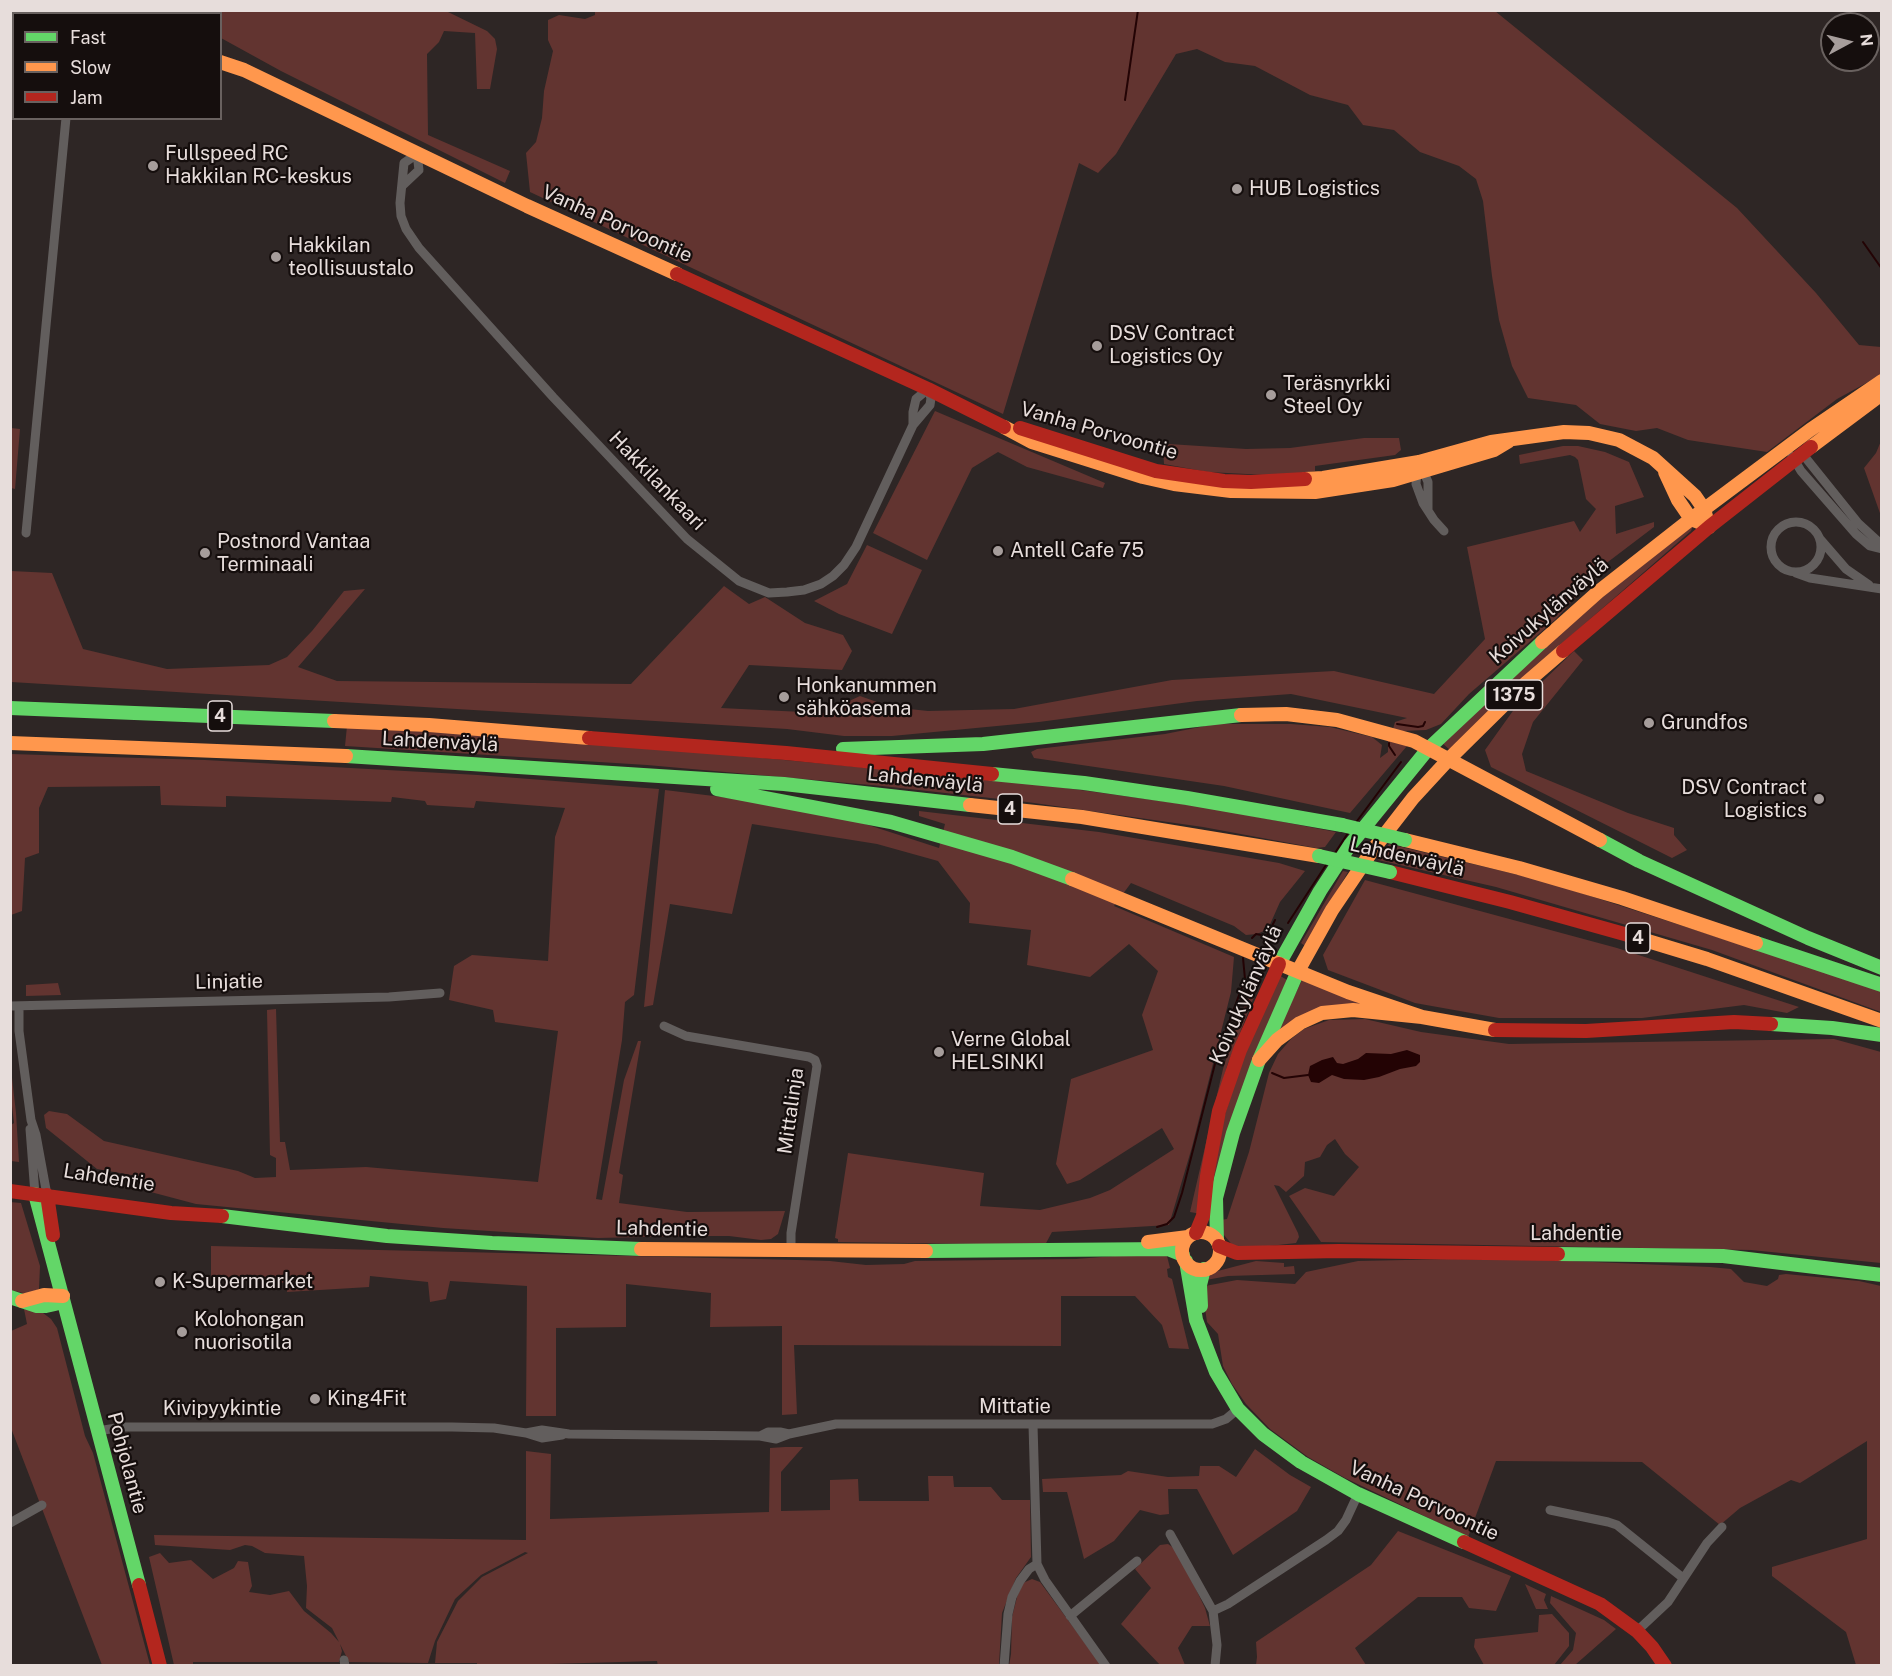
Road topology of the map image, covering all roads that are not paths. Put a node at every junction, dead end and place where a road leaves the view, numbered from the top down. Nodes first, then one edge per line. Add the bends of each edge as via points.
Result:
1 (222, 63) edge
2 (66, 120) edge
3 (417, 154) junction
4 (402, 186) junction
5 (1881, 381) edge
6 (928, 389) junction
7 (1881, 394) edge
8 (913, 425) junction
9 (1788, 446) junction
10 (1799, 457) junction
11 (1662, 468) junction
12 (1420, 469) junction
13 (1704, 509) junction
14 (1691, 519) junction
15 (1709, 527) junction
16 (1444, 531) dead end
17 (26, 533) dead end
18 (1820, 539) junction
19 (1881, 547) edge
20 (1793, 572) junction
21 (1871, 586) junction
22 (1881, 589) edge
23 (10, 708) edge
24 (10, 743) edge
25 (1428, 749) junction
26 (786, 753) junction
27 (1448, 760) junction
28 (633, 774) junction
29 (1279, 964) junction
30 (1881, 968) edge
31 (1298, 971) junction
32 (1881, 985) edge
33 (440, 993) dead end
34 (15, 1006) edge
35 (1422, 1017) junction
36 (1881, 1021) edge
37 (664, 1026) dead end
38 (1881, 1035) edge
39 (1259, 1060) junction
40 (10, 1183) edge
41 (10, 1191) edge
42 (41, 1191) junction
43 (1192, 1235) junction
44 (1218, 1244) junction
45 (1123, 1248) junction
46 (791, 1251) junction
47 (1270, 1253) junction
48 (1184, 1258) junction
49 (1209, 1267) junction
50 (1881, 1275) edge
51 (63, 1296) junction
52 (16, 1299) edge
53 (1202, 1335) junction
54 (1238, 1409) junction
55 (1033, 1425) junction
56 (98, 1431) junction
57 (542, 1434) joint
58 (1358, 1494) junction
59 (42, 1505) dead end
60 (1550, 1510) dead end
61 (10, 1523) edge
62 (1722, 1527) dead end
63 (1170, 1534) dead end
64 (1137, 1561) dead end
65 (1037, 1564) junction
66 (1683, 1578) junction
67 (1213, 1611) junction
68 (1070, 1616) junction
69 (1637, 1631) junction
70 (160, 1665) edge
71 (1004, 1665) edge
72 (1106, 1665) edge
73 (1215, 1665) edge
74 (1665, 1665) edge

1 - 3 main road, Vanha Porvoontie
2 - 17 street
3 - 4 street, Hakkilankaari via 404,164
3 - 4 street via 419,170
3 - 6 main road, Vanha Porvoontie
4 - 8 street, Hakkilankaari via 401,216 418,248 687,539 739,581 769,593 804,590 833,576 856,547
5 - 9 main road, Koivukylänväylä / 1375
6 - 8 street, Hakkilankaari via 916,399
6 - 8 street, Hakkilankaari via 930,405
6 - 12 main road, Vanha Porvoontie via 997,423 1156,471 1251,482
7 - 10 main road, Koivukylänväylä / 1375
9 - 10 street
9 - 13 main road, Koivukylänväylä / 1375
10 - 15 main road, Koivukylänväylä / 1375
10 - 19 street via 1856,534 1870,546
11 - 12 main road, Vanha Porvoontie via 1619,440 1564,432 1491,442
11 - 13 main road, Vanha Porvoontie via 1695,496
11 - 14 main road, Vanha Porvoontie
12 - 16 street via 1416,484 1420,496
13 - 14 main road, Koivukylänväylä / 1375
13 - 15 main road, Vanha Porvoontie
14 - 15 main road
14 - 25 main road, Koivukylänväylä / 1375 via 1556,628
15 - 27 main road, Koivukylänväylä / 1375 via 1527,682
18 - 20 street via 1816,562
18 - 20 street via 1811,526 1797,521 1777,530 1771,552 1779,566
18 - 21 street via 1846,569
20 - 21 street
21 - 22 street
23 - 26 main road, Lahdenväylä / 4 via 429,725
24 - 28 main road, Lahdenväylä / 4 via 385,758
25 - 26 main road via 1414,741 1357,725 1275,714 1229,715 983,744
25 - 27 main road
25 - 29 main road, Koivukylänväylä / 1375 via 1350,845
26 - 32 main road, Lahdenväylä / 4, bridge via 1084,783 1342,825 1519,868 1622,898
27 - 30 main road via 1639,861
27 - 31 main road, Koivukylänväylä / 1375 via 1372,851 1332,910
28 - 29 main road via 891,822 1001,854 1088,885
28 - 36 main road, Lahdenväylä / 4, bridge via 784,784 1082,817 1318,856 1615,931
29 - 31 main road
29 - 43 main road, Koivukylänväylä / 1375 via 1240,1050 1220,1111 1203,1216
31 - 35 main road
31 - 39 main road, Koivukylänväylä / 1375
33 - 34 street, Linjatie
34 - 42 street via 30,1135
35 - 38 main road via 1497,1030 1586,1031 1734,1022
35 - 39 main road via 1353,1010 1322,1013 1284,1033
37 - 46 street, Mittalinja via 686,1036 815,1060
39 - 44 main road, Koivukylänväylä / 1375 via 1233,1133 1216,1198
40 - 42 main road, Lahdentie
41 - 42 main road, Lahdentie
42 - 46 main road, Lahdentie via 171,1213 387,1236 599,1248
42 - 51 main road, Pohjolantie
43 - 44 main road via 1206,1233
43 - 45 main road, Lahdentie
43 - 48 main road via 1184,1242
44 - 47 main road, Lahdentie via 1238,1253
44 - 49 main road via 1220,1253
45 - 46 main road, Lahdentie
45 - 48 main road, Lahdentie via 1168,1249
47 - 49 main road, Lahdentie
47 - 50 main road, Lahdentie via 1723,1256
48 - 49 main road via 1192,1267
48 - 53 main road, Vanha Porvoontie
49 - 53 main road, Vanha Porvoontie via 1199,1288
51 - 52 main road
51 - 56 main road, Pohjolantie
53 - 54 main road, Vanha Porvoontie via 1216,1371
54 - 55 street, Mittatie via 1212,1424
54 - 58 main road, Vanha Porvoontie via 1263,1434 1301,1462
55 - 57 street, Mittatie via 836,1424 776,1439
55 - 65 street
56 - 57 street, Kivipyykintie via 122,1427 452,1427
56 - 70 main road, Pohjolantie
58 - 67 street via 1338,1531
58 - 69 main road, Vanha Porvoontie via 1600,1604
59 - 61 street
60 - 66 street via 1617,1525
62 - 66 street
63 - 67 street
64 - 68 street
65 - 68 street
65 - 71 street via 1029,1569 1012,1597
66 - 69 street via 1668,1602
67 - 73 street
68 - 72 street
69 - 74 main road, Vanha Porvoontie

